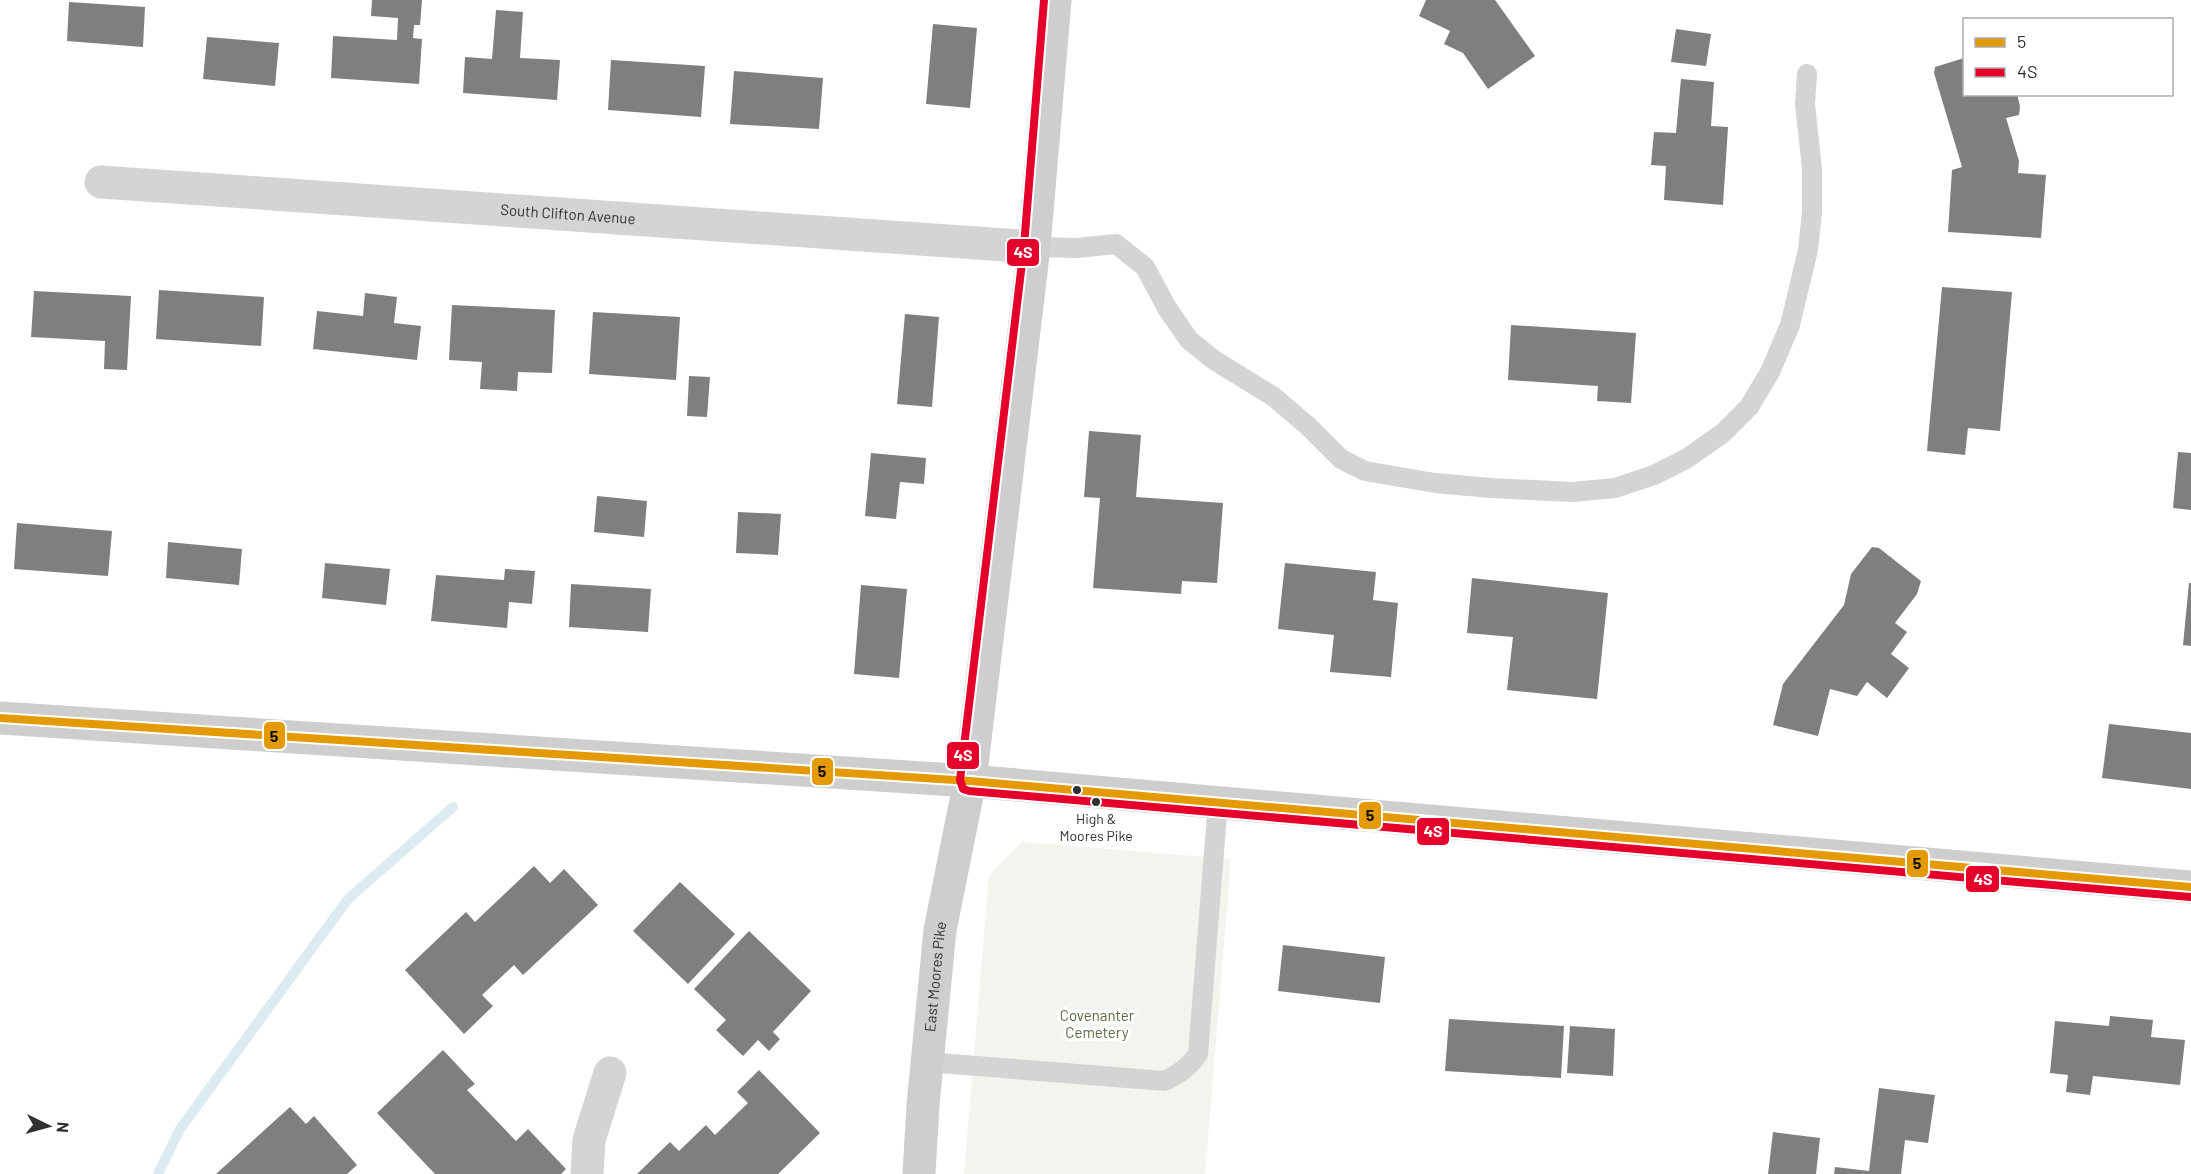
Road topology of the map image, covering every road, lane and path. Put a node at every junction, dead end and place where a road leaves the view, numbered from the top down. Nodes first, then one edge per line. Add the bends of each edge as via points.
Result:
1 (1055, 0) edge
2 (1808, 74) dead end
3 (101, 182) dead end
4 (1034, 247) junction
5 (0, 717) edge
6 (970, 781) junction
7 (1218, 802) junction
8 (2191, 887) edge
9 (927, 1062) junction
10 (610, 1073) dead end
11 (587, 1174) edge
12 (919, 1174) edge

1 - 4 street, East Moores Pike
2 - 4 lane via 1805,104 1812,212 1808,250 1790,326 1770,372 1749,407 1723,433 1686,459 1615,488 1572,492 1491,488 1365,471 1341,459 1274,397 1214,360 1189,339 1145,267 1116,244
3 - 4 street, South Clifton Avenue
4 - 6 street, East Moores Pike
5 - 6 street
6 - 7 street
6 - 9 street, East Moores Pike via 940,930
7 - 8 street
7 - 9 lane via 1198,1054 1178,1075 1164,1081
9 - 12 street, East Moores Pike
10 - 11 street via 589,1140

